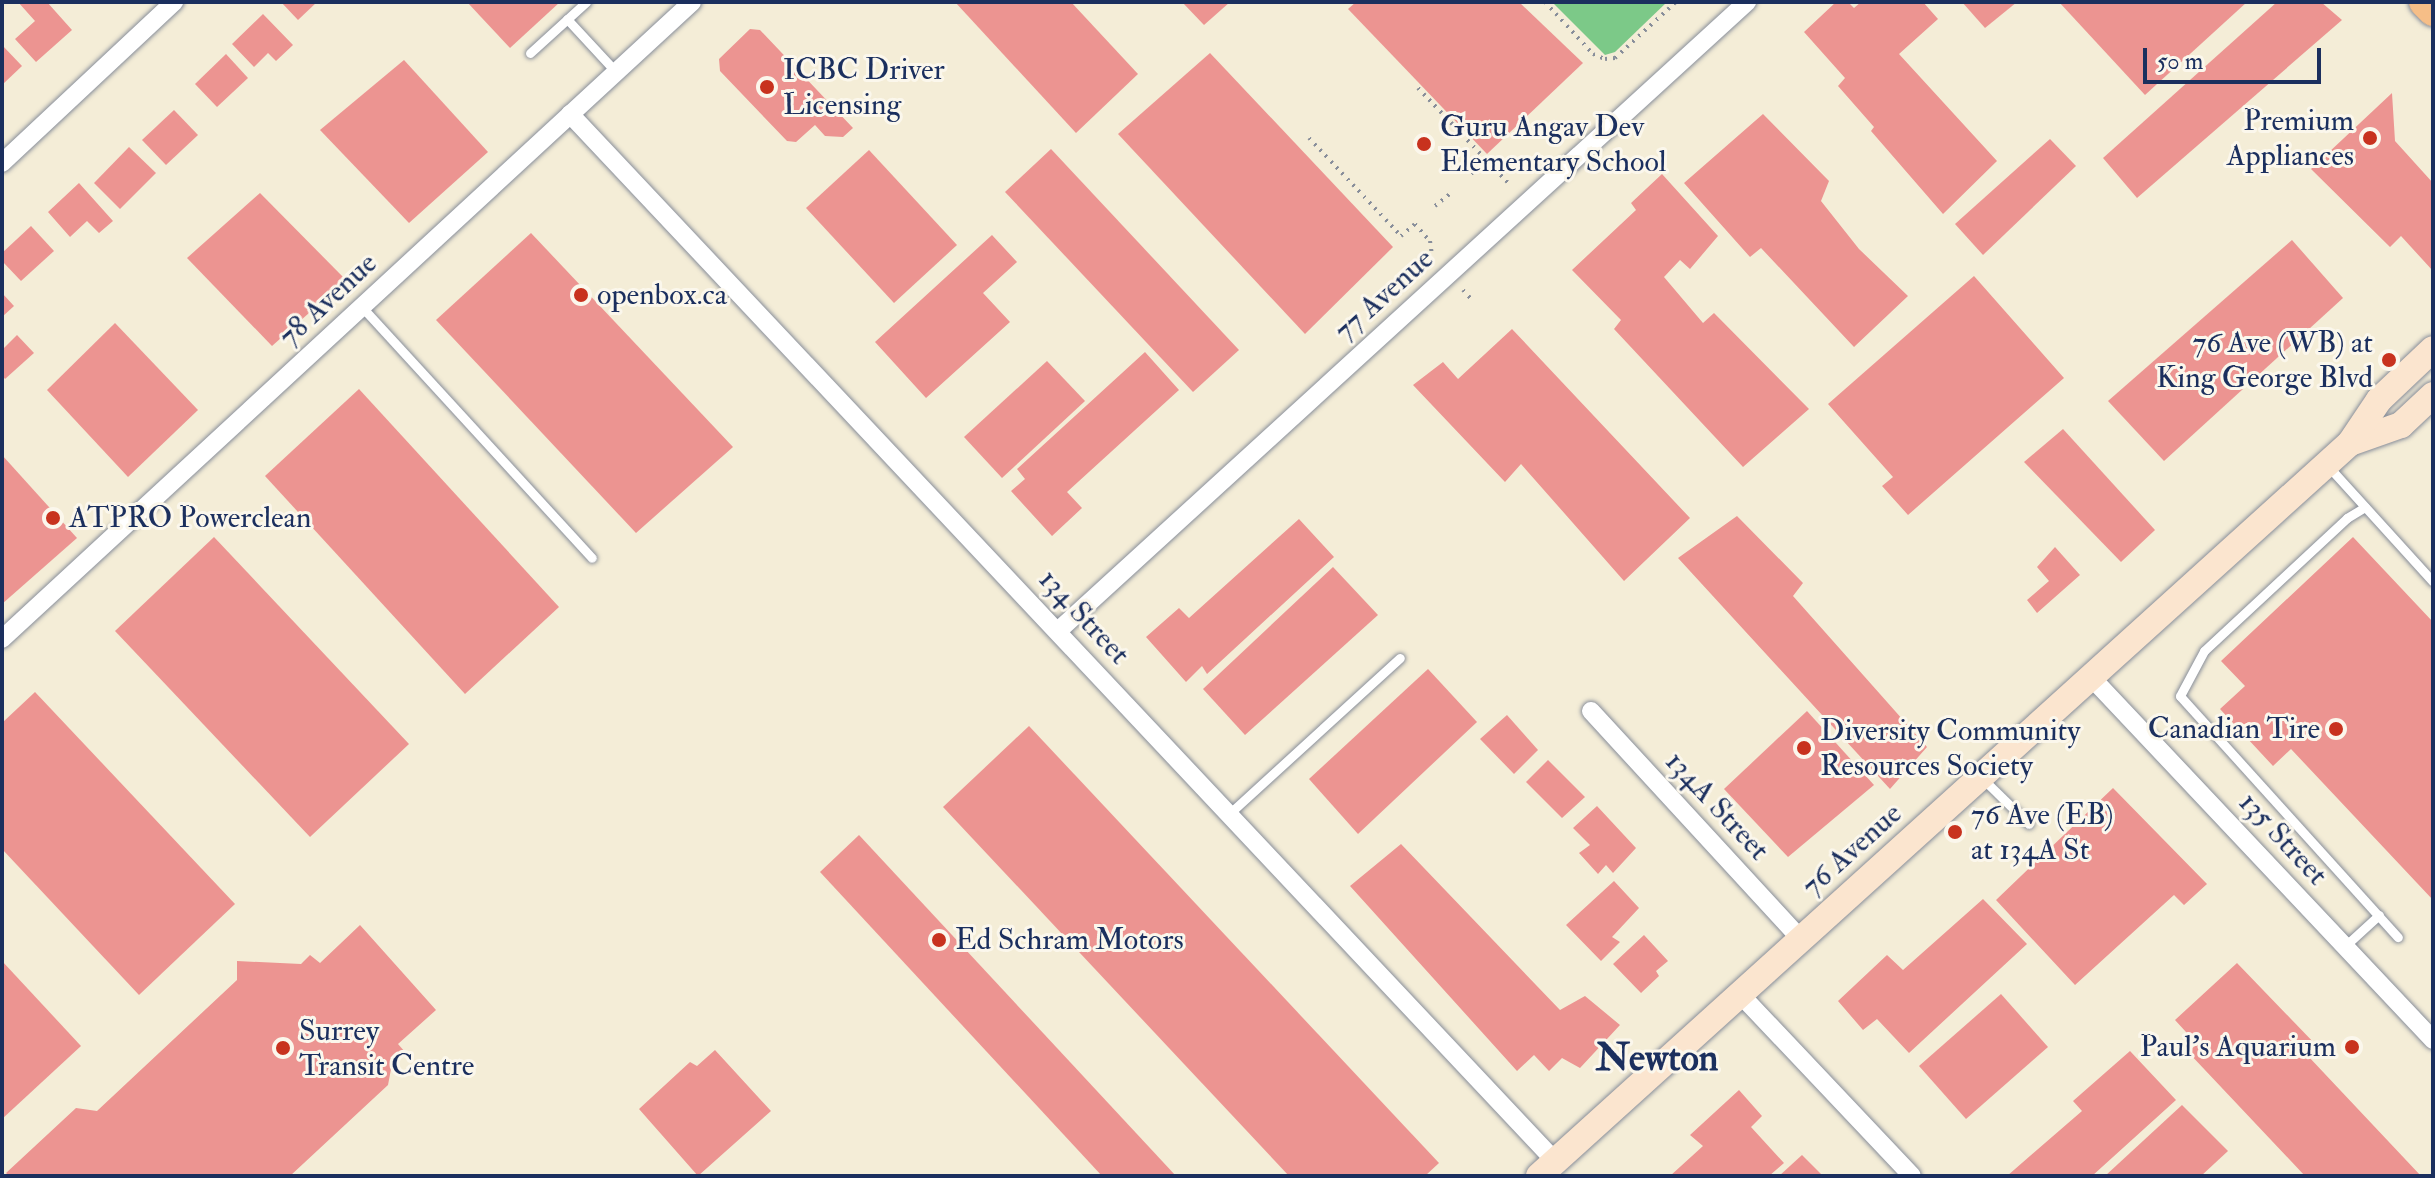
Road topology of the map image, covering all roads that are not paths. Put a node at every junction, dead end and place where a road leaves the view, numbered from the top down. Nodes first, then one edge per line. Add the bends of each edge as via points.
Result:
1 (174, 2) edge
2 (586, 2) edge
3 (692, 2) edge
4 (1747, 2) edge
5 (2424, 2) edge
6 (2433, 11) edge
7 (567, 19) junction
8 (530, 53) dead end
9 (616, 72) junction
10 (570, 114) junction
11 (2, 163) edge
12 (362, 307) junction
13 (2433, 349) edge
14 (2433, 395) edge
15 (2350, 443) junction
16 (2327, 464) junction
17 (2365, 507) junction
18 (592, 558) dead end
19 (2433, 582) edge
20 (1059, 630) junction
21 (2, 639) edge
22 (1400, 658) dead end
23 (2091, 677) junction
24 (1591, 711) dead end
25 (1981, 777) junction
26 (1230, 813) junction
27 (2029, 824) dead end
28 (2379, 915) junction
29 (2398, 937) dead end
30 (1801, 939) junction
31 (2345, 946) junction
32 (1740, 994) junction
33 (2433, 1040) edge
34 (1547, 1169) edge
35 (1912, 1176) edge

1 - 11 street
2 - 7 lane
3 - 9 street, 78 Avenue
4 - 20 street, 77 Avenue
5 - 6 main road
7 - 8 lane
7 - 9 lane
9 - 10 street, 78 Avenue
10 - 12 street, 78 Avenue
10 - 20 street, 134 Street
12 - 18 lane
12 - 21 street, 78 Avenue
13 - 15 main road, 76 Avenue via 2379,400
14 - 15 main road, 76 Avenue via 2401,425
15 - 16 main road, 76 Avenue
16 - 17 lane
16 - 23 main road, 76 Avenue
17 - 19 lane
17 - 28 lane via 2204,651 2180,696
20 - 26 street, 134 Street
22 - 26 lane
23 - 25 main road, 76 Avenue
23 - 31 street, 135 Street
24 - 30 street, 134A Street
25 - 27 lane
25 - 30 main road, 76 Avenue
26 - 34 street, 134 Street
28 - 29 lane
28 - 31 lane
30 - 32 main road, 76 Avenue
31 - 33 street, 135 Street
32 - 34 main road, 76 Avenue
32 - 35 street

